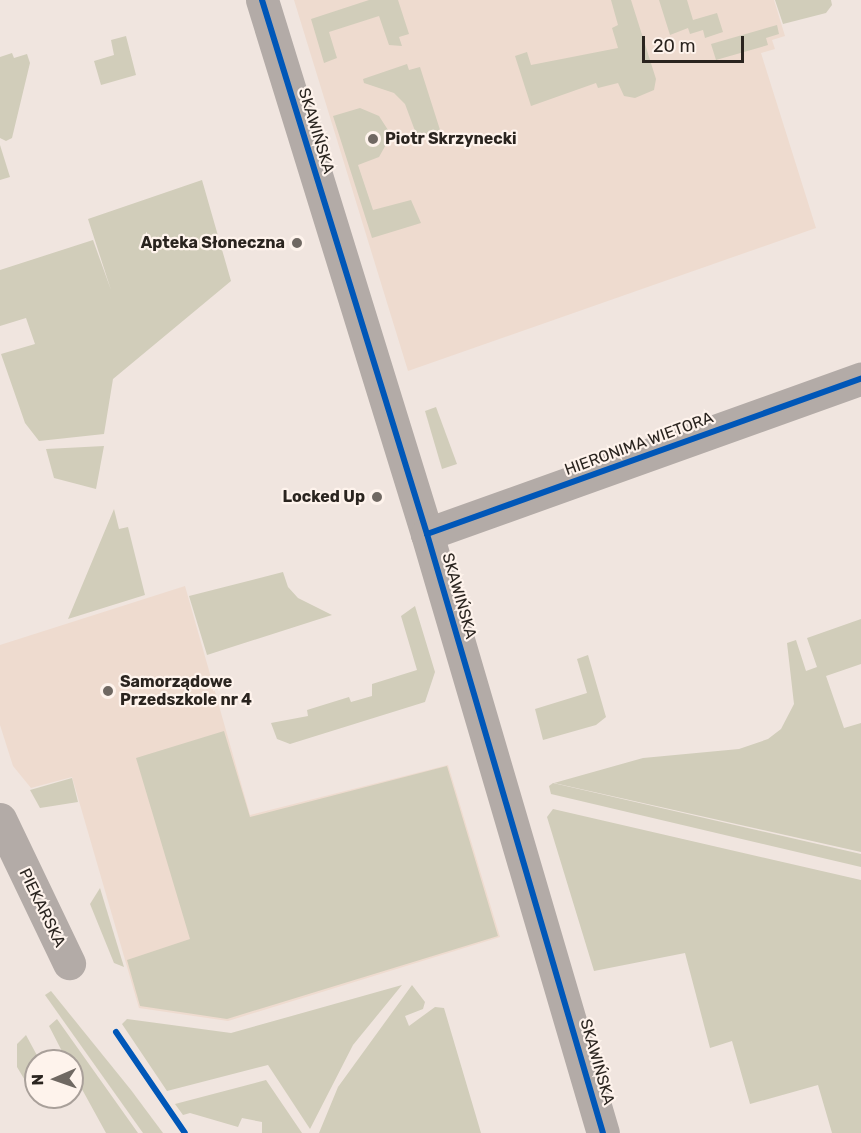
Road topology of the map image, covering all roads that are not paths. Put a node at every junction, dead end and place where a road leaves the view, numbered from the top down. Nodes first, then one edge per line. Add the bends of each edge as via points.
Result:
1 (262, 0) edge
2 (861, 379) edge
3 (427, 534) junction
4 (0, 819) edge
5 (69, 963) dead end
6 (603, 1133) edge

1 - 3 street, SKAWIŃSKA
2 - 3 street, HIERONIMA WIETORA
3 - 6 street, SKAWIŃSKA
4 - 5 street, PIEKARSKA

